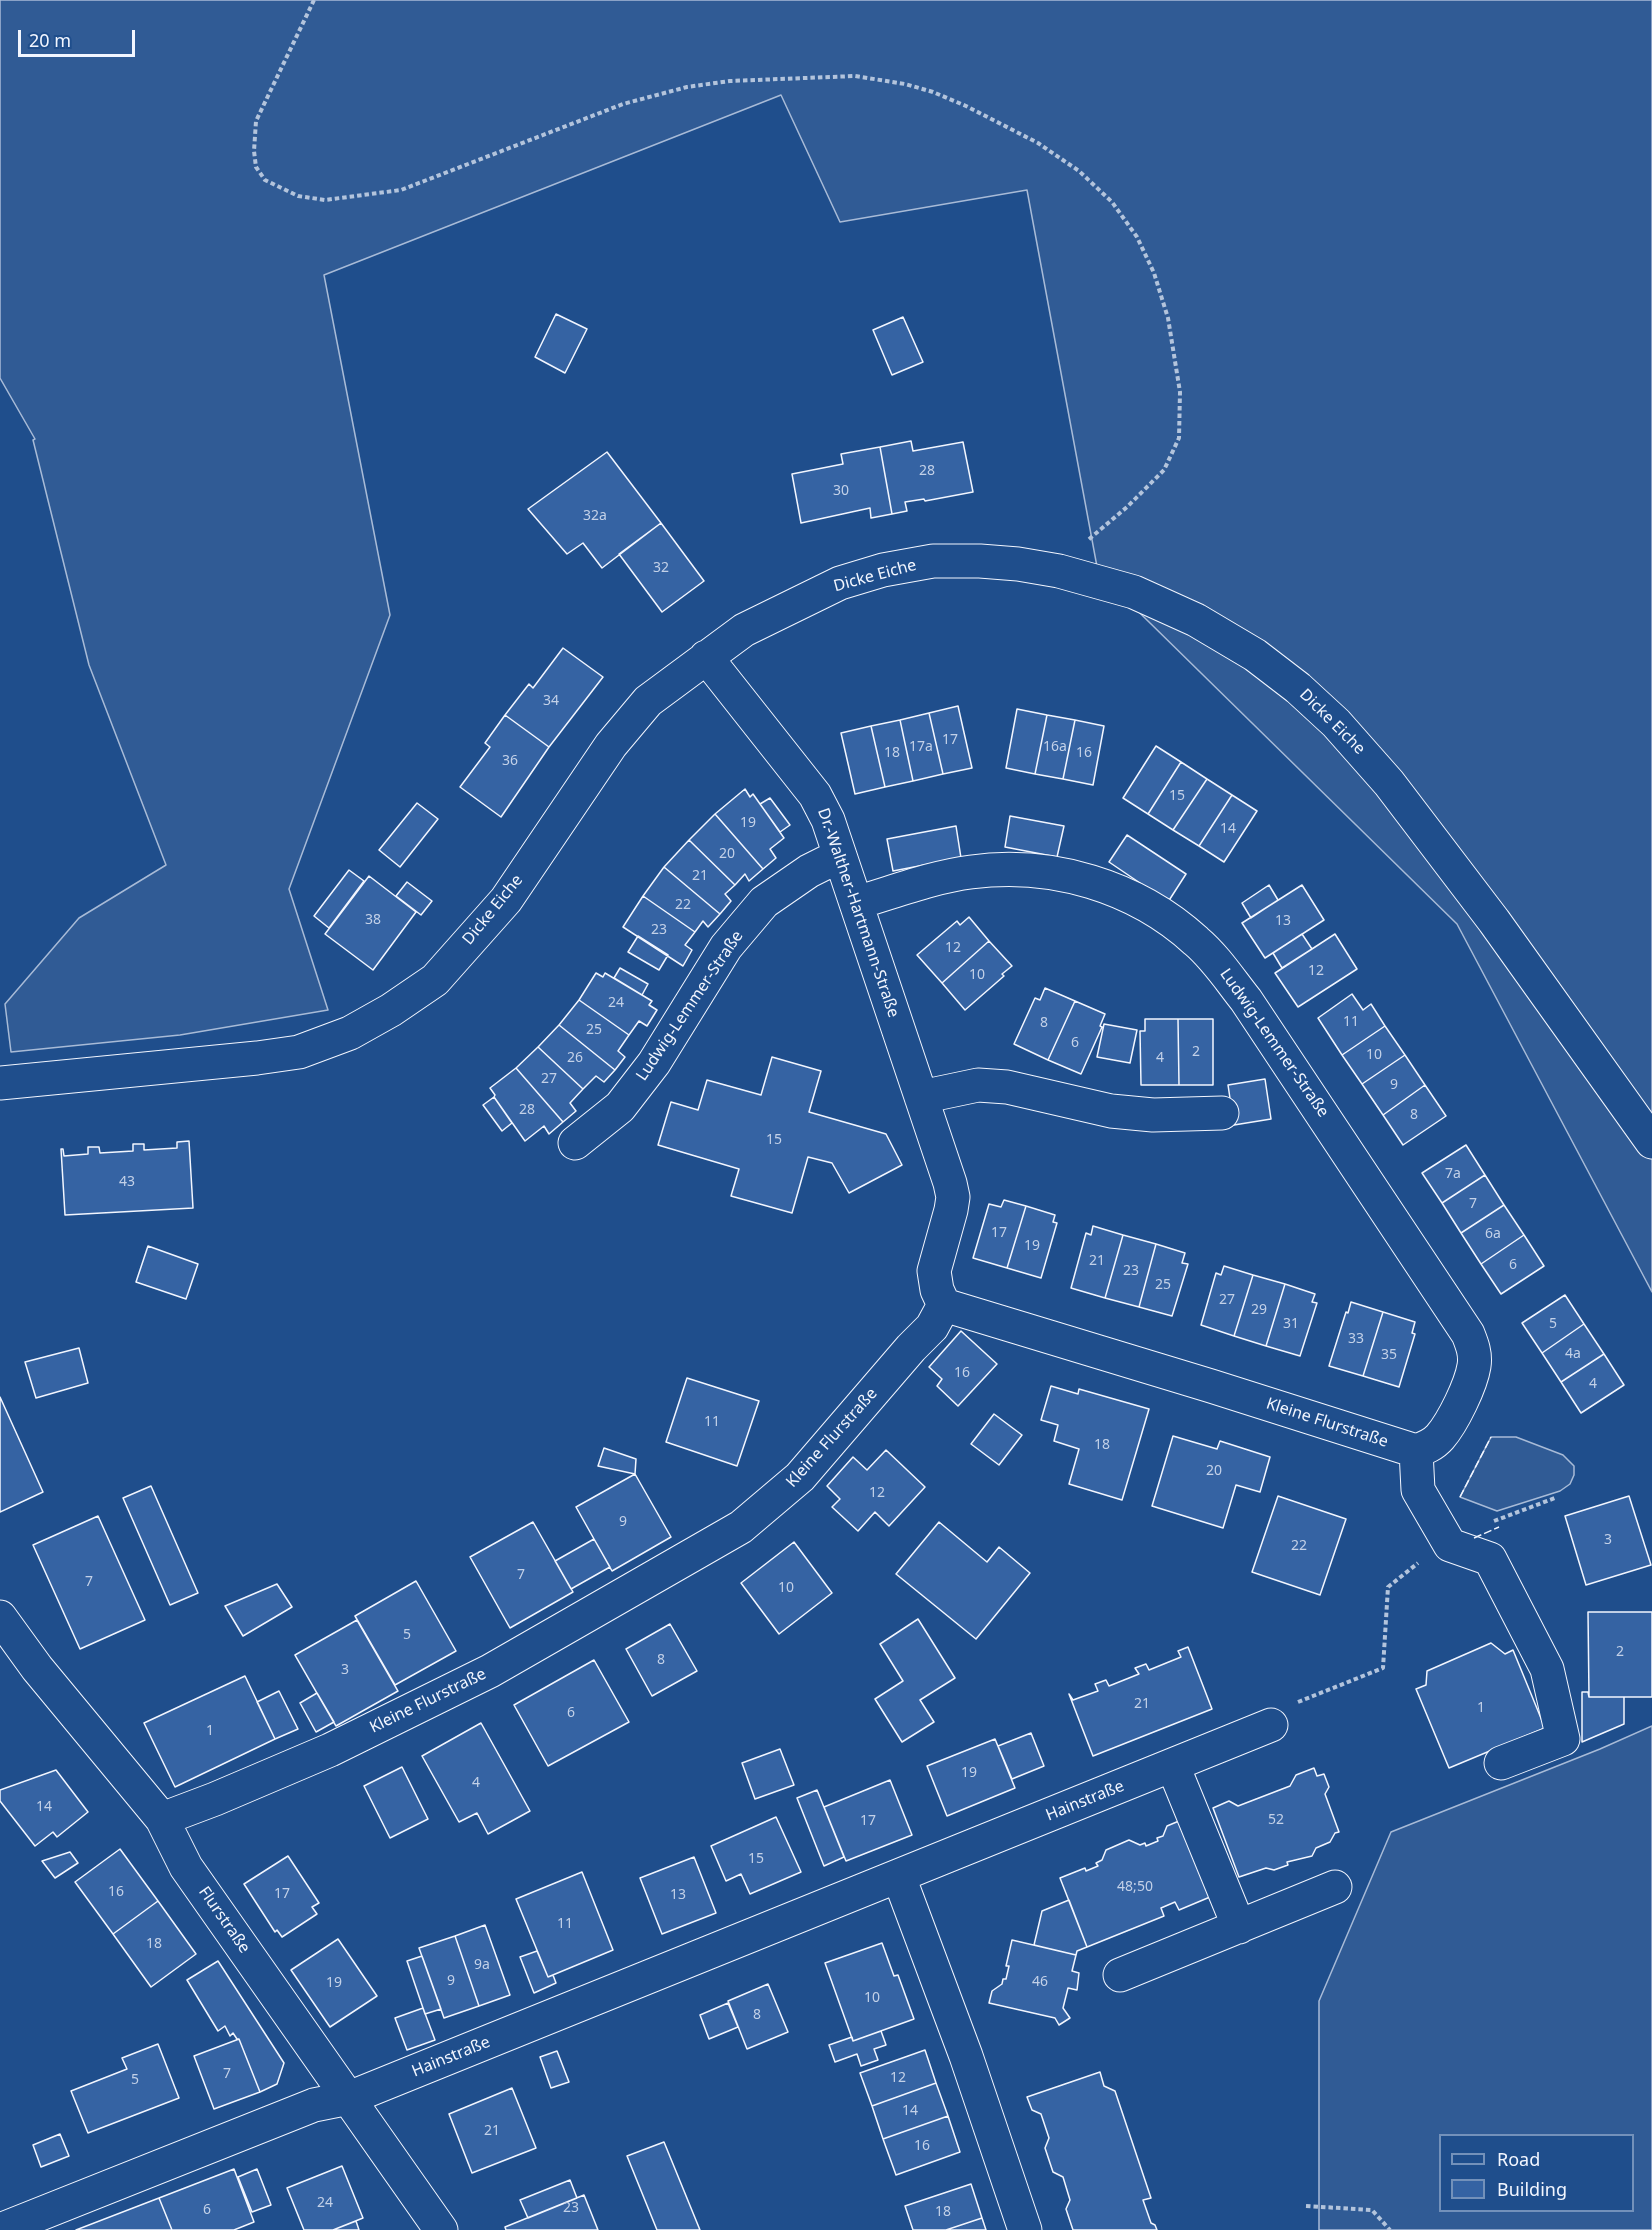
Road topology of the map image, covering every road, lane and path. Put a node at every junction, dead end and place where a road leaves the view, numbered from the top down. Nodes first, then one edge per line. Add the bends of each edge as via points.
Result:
1 (306, 0) edge
2 (314, 0) edge
3 (309, 7) junction
4 (1059, 571) junction
5 (706, 657) junction
6 (839, 856) junction
7 (856, 903) junction
8 (0, 1083) edge
9 (921, 1097) junction
10 (1222, 1113) dead end
11 (1652, 1142) edge
12 (575, 1143) dead end
13 (944, 1305) junction
14 (1416, 1451) junction
15 (1424, 1559) dead end
16 (0, 1617) edge
17 (1280, 1715) joint
18 (1501, 1763) dead end
19 (1173, 1766) junction
20 (162, 1818) junction
21 (899, 1877) junction
22 (1335, 1887) dead end
23 (1239, 1927) junction
24 (1120, 1975) dead end
25 (349, 2098) junction
26 (1306, 2206) dead end
27 (0, 2230) edge
28 (441, 2230) edge
29 (1025, 2230) edge
30 (1390, 2230) edge

1 - 3 path
2 - 3 path
3 - 4 path via 256,121 254,151 256,167 266,180 298,196 325,200 401,190 623,104 687,87 730,81 855,76 905,84 966,106 1038,143 1078,171 1112,202 1137,237 1154,273 1168,318 1180,392 1179,438 1164,470
4 - 5 street, Dicke Eiche via 980,561 933,561 883,570 819,593 744,630
4 - 11 street, Dicke Eiche via 1134,592 1196,620 1256,655 1336,723 1389,783 1494,921
5 - 6 street, Dr.-Walther-Hartmann-Straße via 815,795
5 - 8 street, Dicke Eiche via 648,701 611,745 506,900 435,980 391,1010 350,1033 299,1052
6 - 7 street, Dr.-Walther-Hartmann-Straße
6 - 12 street, Ludwig-Lemmer-Straße via 764,902 726,947 654,1063 620,1107
7 - 9 street, Dr.-Walther-Hartmann-Straße
7 - 14 street, Ludwig-Lemmer-Straße via 972,872 1049,871 1104,885 1131,898 1185,931 1203,947 1246,1000 1468,1334 1474,1366 1461,1400 1440,1437 1429,1447
9 - 10 street via 978,1085 1007,1087 1111,1111 1153,1115
9 - 13 street, Dr.-Walther-Hartmann-Straße via 953,1197 934,1271
13 - 14 street, Kleine Flurstraße
13 - 20 street, Kleine Flurstraße via 932,1327 800,1477 741,1527 490,1671 330,1750
14 - 18 street via 1418,1490 1425,1505 1450,1545 1490,1559 1547,1669 1563,1739
15 - 17 path via 1388,1587 1383,1668
16 - 20 street, Flurstraße via 37,1668
17 - 19 street, Hainstraße
19 - 21 street, Hainstraße
19 - 23 street
20 - 25 street, Flurstraße via 186,1867
21 - 25 street, Hainstraße
21 - 29 street
22 - 23 street
23 - 24 street
25 - 27 street, Hainstraße via 314,2105
25 - 28 street, Flurstraße
26 - 30 path via 1372,2210

